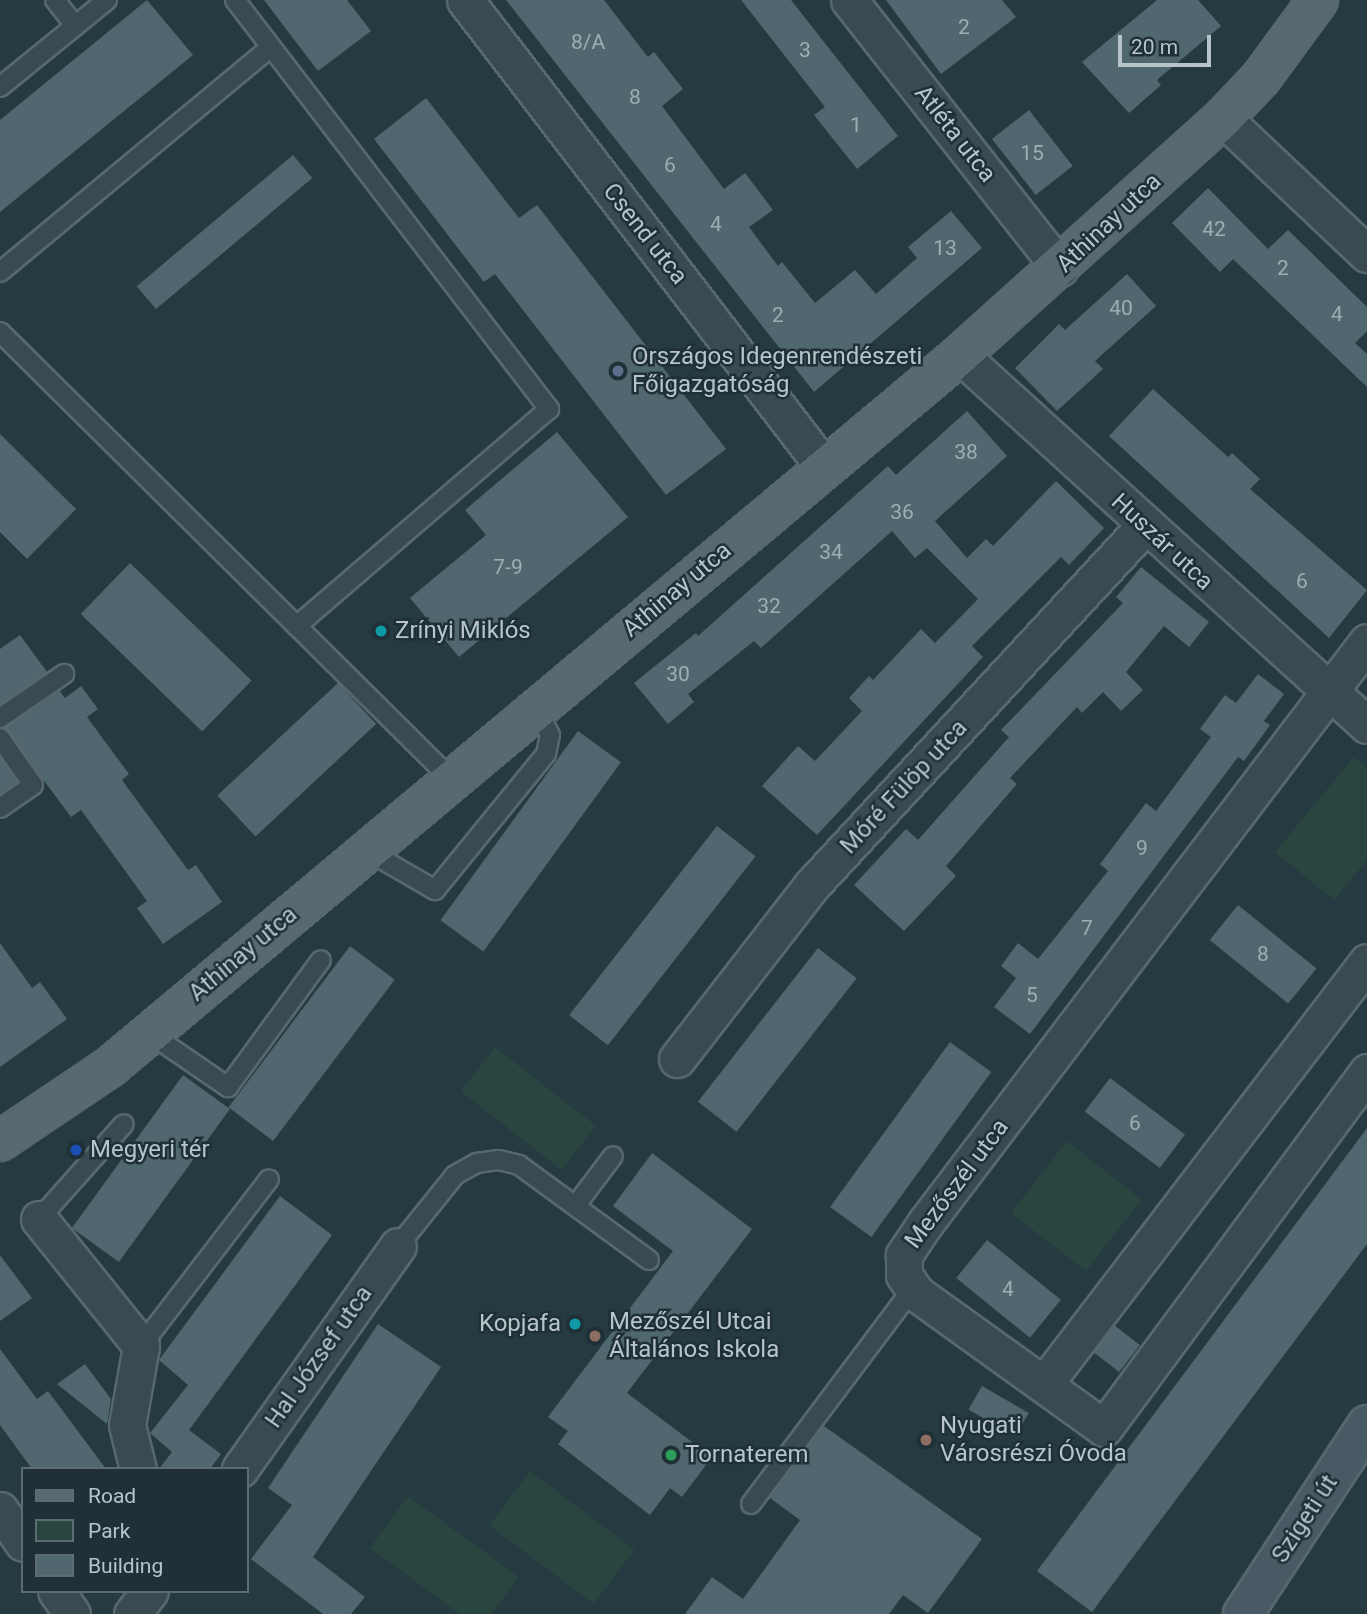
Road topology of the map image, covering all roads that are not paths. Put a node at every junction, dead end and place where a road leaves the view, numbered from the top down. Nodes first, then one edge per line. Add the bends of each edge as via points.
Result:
1 (55, 0) edge
2 (107, 0) edge
3 (235, 0) edge
4 (465, 0) edge
5 (849, 0) edge
6 (1318, 0) edge
7 (75, 26) junction
8 (271, 47) junction
9 (0, 87) edge
10 (1223, 118) junction
11 (1367, 254) edge
12 (1060, 268) junction
13 (0, 272) edge
14 (0, 332) edge
15 (960, 355) junction
16 (824, 467) junction
17 (1144, 526) junction
18 (297, 626) junction
19 (1367, 642) edge
20 (64, 674) dead end
21 (1327, 691) junction
22 (536, 708) junction
23 (0, 718) edge
24 (1367, 725) edge
25 (0, 738) edge
26 (451, 779) junction
27 (0, 808) edge
28 (366, 850) junction
29 (321, 960) dead end
30 (1367, 962) edge
31 (149, 1033) junction
32 (677, 1059) dead end
33 (1367, 1072) edge
34 (124, 1124) dead end
35 (0, 1141) edge
36 (613, 1156) dead end
37 (269, 1179) dead end
38 (576, 1205) junction
39 (39, 1219) joint
40 (398, 1246) joint
41 (649, 1260) dead end
42 (913, 1288) junction
43 (141, 1346) junction
44 (1045, 1383) junction
45 (1362, 1443) edge
46 (138, 1467) edge
47 (241, 1467) edge
48 (751, 1504) dead end
49 (0, 1510) edge
50 (21, 1540) edge
51 (57, 1593) edge
52 (148, 1593) edge
53 (72, 1614) edge
54 (132, 1614) edge
55 (1244, 1614) edge

1 - 7 lane
2 - 7 lane
3 - 8 lane
4 - 16 street, Csend utca
5 - 12 street, Atléta utca
6 - 10 main road, Athinay utca via 1261,78
7 - 9 lane
8 - 13 lane
8 - 18 lane via 549,410
10 - 11 street
10 - 12 main road, Athinay utca
12 - 15 main road, Athinay utca
14 - 18 lane
15 - 16 main road, Athinay utca
15 - 17 street, Huszár utca
16 - 22 main road, Athinay utca
17 - 21 street, Huszár utca
17 - 32 street, Móré Fülöp utca via 812,885
18 - 26 lane
19 - 21 street, Mezőszél utca
20 - 23 lane
21 - 24 street, Huszár utca
21 - 42 street, Mezőszél utca via 904,1255 904,1275
22 - 26 main road, Athinay utca
22 - 28 lane via 550,734 546,754 435,890
25 - 27 lane via 33,785
26 - 28 main road, Athinay utca
28 - 31 main road, Athinay utca
29 - 31 lane via 228,1087
30 - 44 street
31 - 35 main road, Athinay utca via 75,1094
33 - 44 street, Mezőszél utca via 1104,1428
34 - 39 lane
36 - 38 lane
37 - 43 lane
38 - 40 lane via 519,1165 499,1160 477,1163 455,1175
38 - 41 lane
39 - 43 street
40 - 47 street, Hal József utca
42 - 44 street, Mezőszél utca
42 - 48 lane
43 - 46 street via 127,1425
45 - 55 street, Szigeti út
49 - 50 street
51 - 53 street
52 - 54 street

